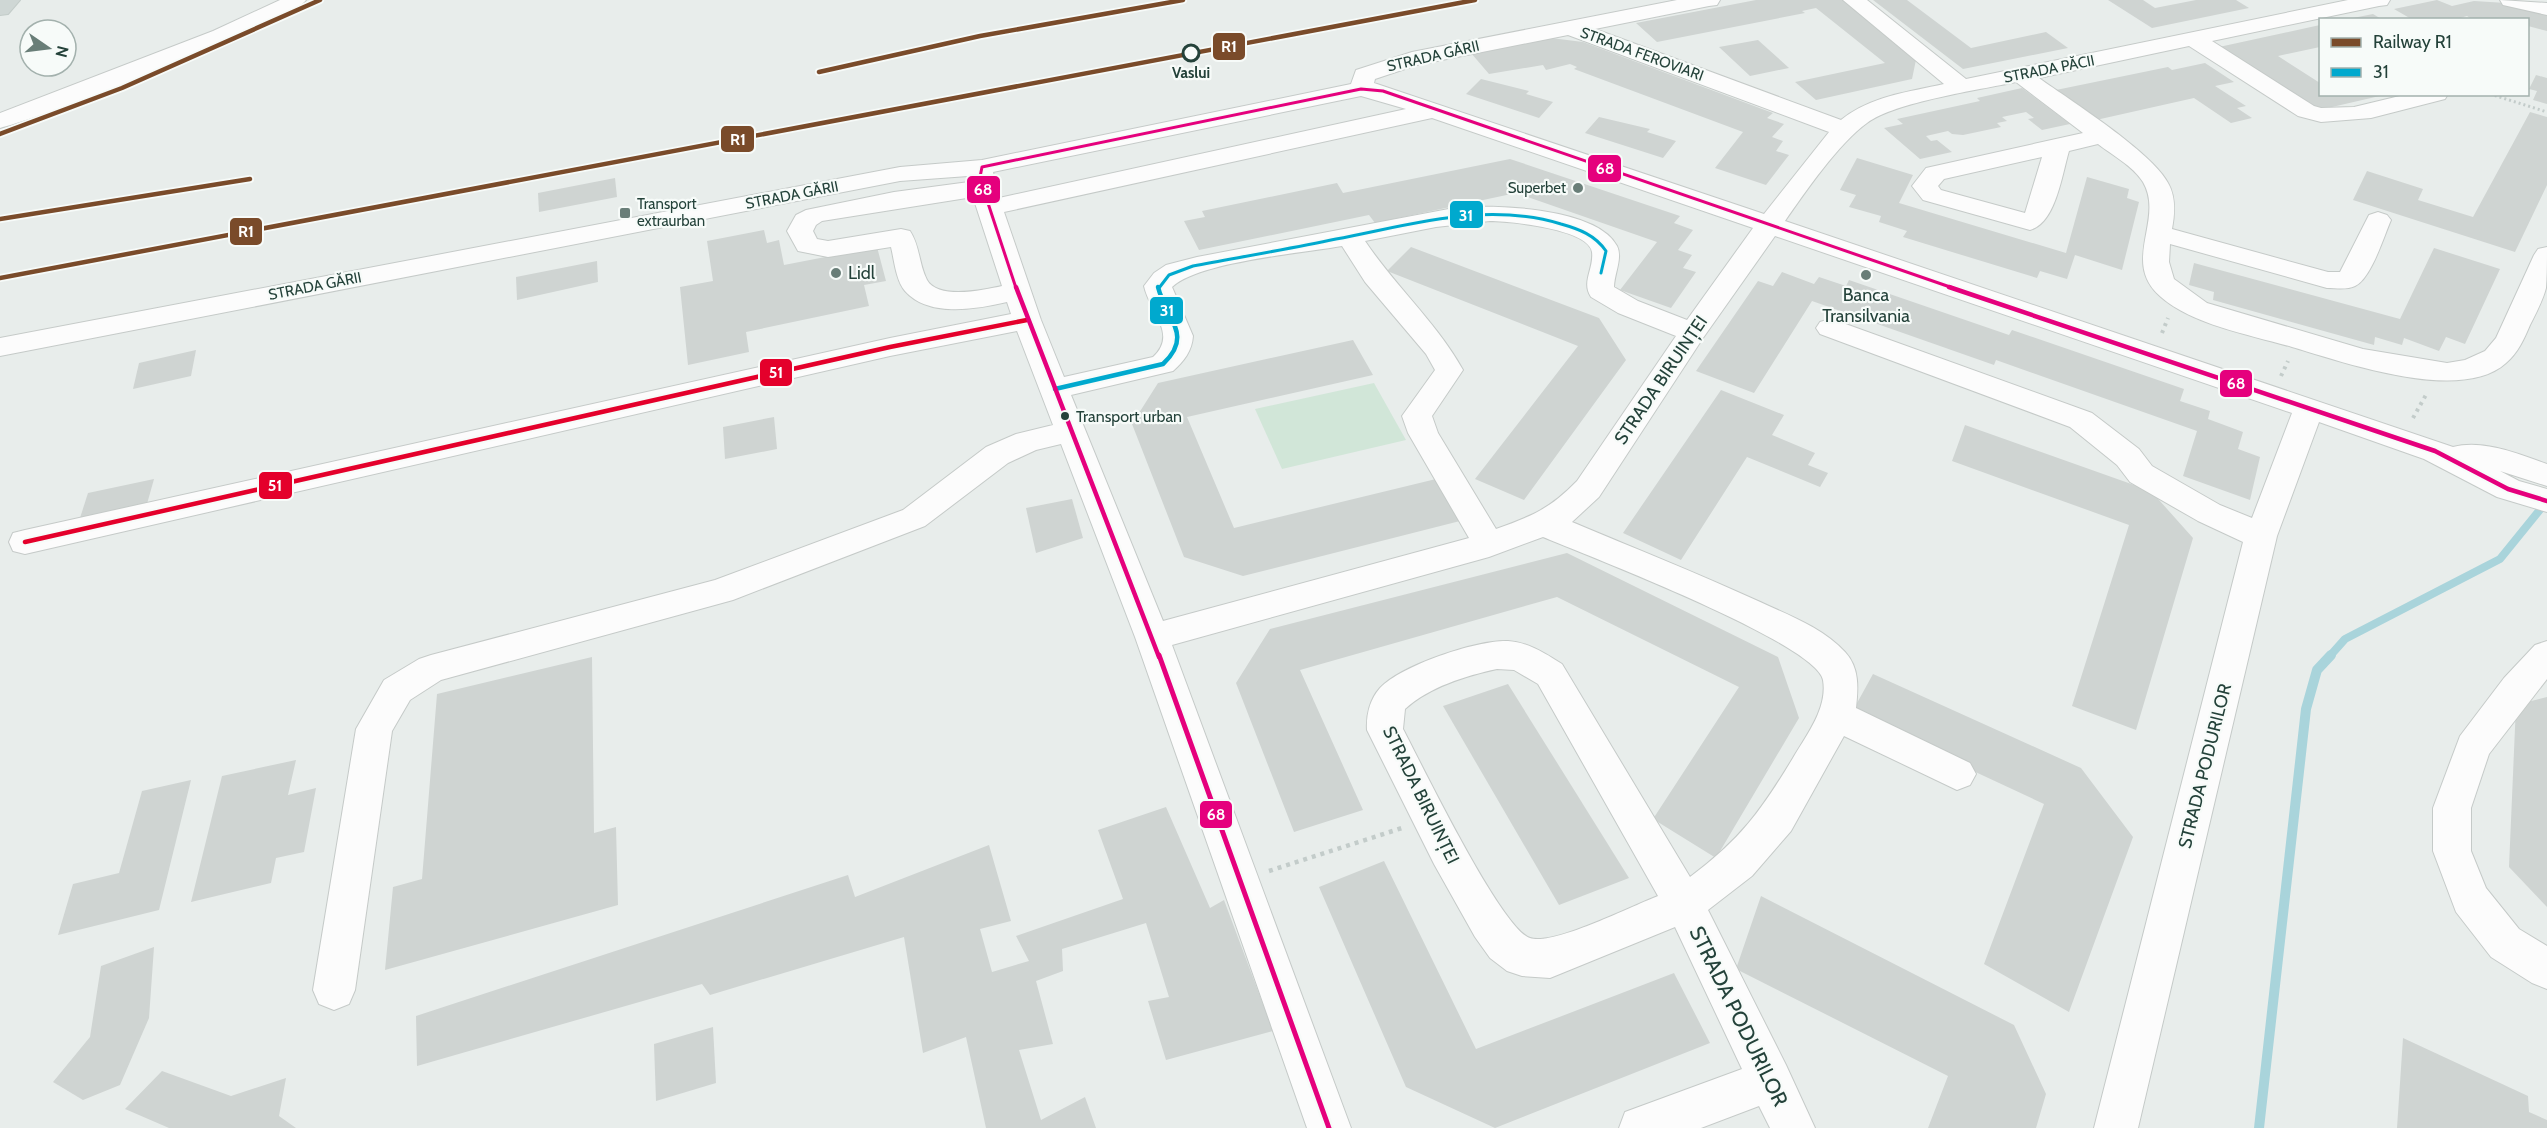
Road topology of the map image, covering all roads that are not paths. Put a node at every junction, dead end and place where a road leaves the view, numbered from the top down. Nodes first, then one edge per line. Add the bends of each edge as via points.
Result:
1 (9, 0) edge
2 (295, 0) edge
3 (1709, 0) edge
4 (1854, 0) edge
5 (2511, 0) edge
6 (2373, 1) edge
7 (0, 9) edge
8 (2547, 9) edge
9 (2393, 18) edge
10 (1571, 28) junction
11 (2195, 40) junction
12 (2021, 75) junction
13 (1962, 87) junction
14 (1361, 89) junction
15 (2429, 96) edge
16 (1435, 110) junction
17 (0, 121) edge
18 (1844, 129) junction
19 (2102, 136) junction
20 (2058, 146) junction
21 (984, 188) junction
22 (894, 200) junction
23 (2378, 220) dead end
24 (1769, 226) junction
25 (2159, 233) junction
26 (901, 237) junction
27 (1348, 237) junction
28 (2547, 255) edge
29 (1022, 306) junction
30 (1830, 328) dead end
31 (1694, 332) junction
32 (0, 347) edge
33 (1055, 389) junction
34 (2309, 408) junction
35 (1070, 431) junction
36 (2435, 451) junction
37 (2547, 475) edge
38 (2547, 501) edge
39 (1544, 524) junction
40 (2261, 536) junction
41 (25, 542) dead end
42 (1489, 545) junction
43 (1152, 637) junction
44 (2547, 655) edge
45 (1837, 716) junction
46 (1957, 774) dead end
47 (1684, 904) junction
48 (2547, 969) edge
49 (334, 990) dead end
50 (1771, 1080) junction
51 (1329, 1128) edge
52 (1641, 1128) edge
53 (1792, 1128) edge
54 (2116, 1128) edge

1 - 7 main road
2 - 17 street via 275,13 213,39
3 - 10 street, STRADA FEROVIARI
4 - 13 street
5 - 8 street
6 - 9 street
6 - 11 street, STRADA PĂCII
10 - 14 street, STRADA GĂRII via 1396,63 1364,75
10 - 18 street, STRADA FEROVIARI
11 - 12 street, STRADA PĂCII
11 - 15 street via 2317,115 2340,116
12 - 13 street, STRADA PĂCII
12 - 19 street
13 - 18 street, STRADA PĂCII via 1884,105
14 - 16 street via 1383,91
14 - 21 street, STRADA GĂRII
16 - 21 street, STRADA GĂRII
16 - 24 street
18 - 24 street, STRADA PĂCII
19 - 20 street
19 - 25 street via 2156,181 2163,198
20 - 20 street via 2036,218 2030,222 1932,195 1925,186 1935,173
21 - 22 street
21 - 29 street
21 - 32 street, STRADA GĂRII via 900,174
22 - 26 street
22 - 26 street via 815,215 805,220 800,231 807,245 828,249
23 - 25 street via 2354,274 2346,280 2327,280
24 - 31 street, STRADA BIRUINȚEI
24 - 34 street
25 - 28 street via 2159,277 2174,294 2197,309 2297,341 2408,368 2447,373 2471,369 2495,358 2509,342
26 - 29 street via 915,286 926,295 952,301
27 - 31 street via 1490,213 1552,222 1589,234 1606,250 1599,279 1601,291 1610,298
27 - 33 street via 1176,271 1158,286 1181,338 1177,353 1163,364
27 - 42 street via 1375,276 1438,350 1449,370 1444,384 1425,401 1417,416 1423,433
29 - 33 street
29 - 41 street via 890,347
30 - 40 street via 2081,420 2128,457 2140,474 2209,513
31 - 39 street, STRADA BIRUINȚEI via 1588,489 1568,510
33 - 35 street
34 - 36 street
34 - 40 street, STRADA PODURILOR
35 - 43 street
35 - 49 street via 997,455 914,518 721,591 431,669 397,690 374,729
36 - 37 street via 2505,461
36 - 38 street via 2508,489
39 - 42 street, STRADA BIRUINȚEI
39 - 45 street, STRADA BIRUINȚEI via 1714,595 1809,642 1834,663 1841,681
40 - 54 street, STRADA PODURILOR
42 - 43 street, STRADA BIRUINȚEI
43 - 51 street
44 - 48 street via 2473,747 2452,808 2452,851 2470,899 2505,943
45 - 46 street
45 - 47 street, STRADA BIRUINȚEI via 1778,819 1738,864
47 - 47 street, STRADA BIRUINȚEI via 1550,959 1522,957 1504,944 1489,924 1385,730 1384,714 1392,698 1406,687 1478,660 1506,654 1528,660 1550,674
47 - 50 street, STRADA PODURILOR
50 - 52 street
50 - 53 street, STRADA PODURILOR

